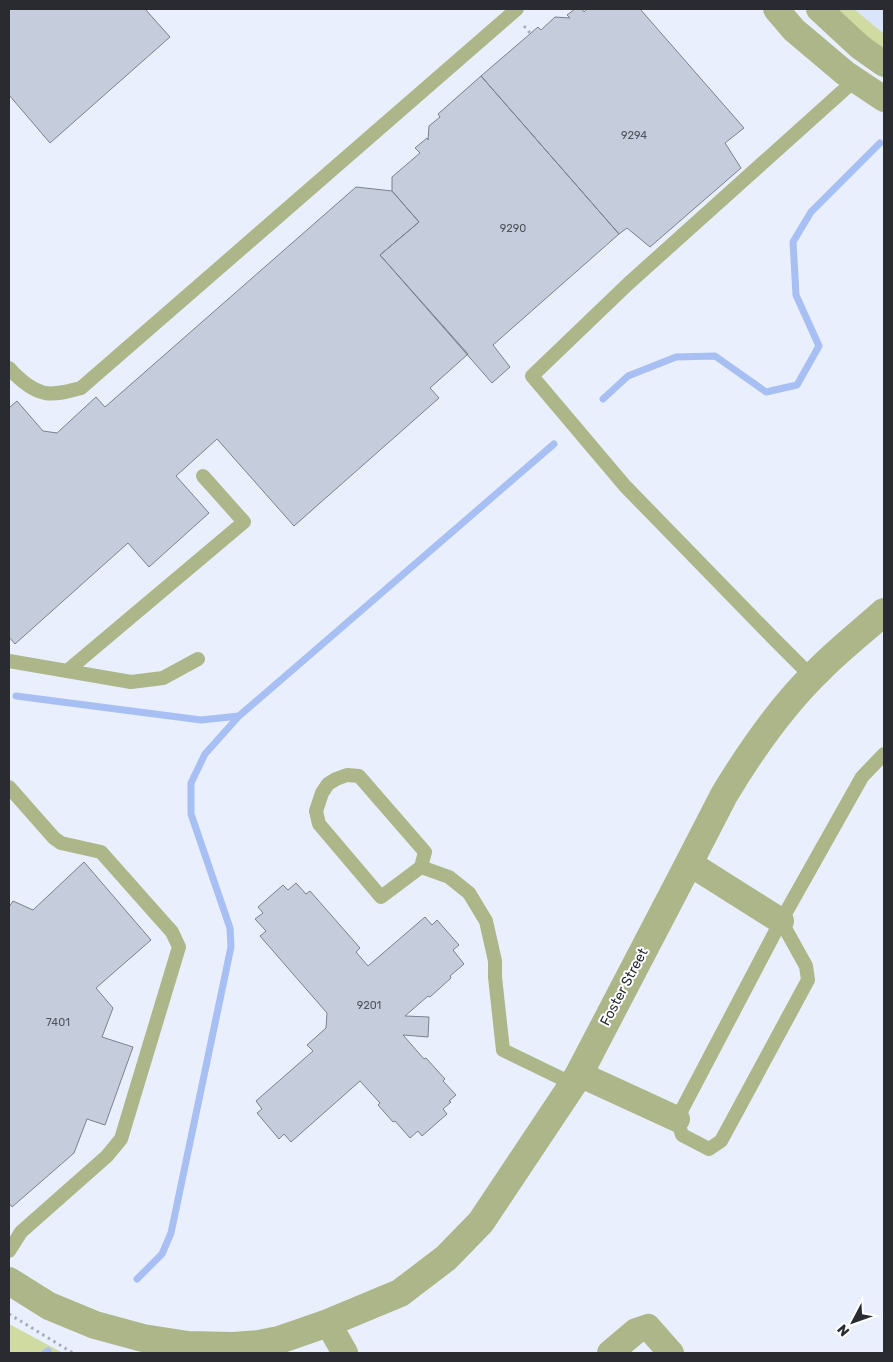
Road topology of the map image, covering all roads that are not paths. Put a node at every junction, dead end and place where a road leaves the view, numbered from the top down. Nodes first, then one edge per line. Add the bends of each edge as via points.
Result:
1 (517, 9) edge
2 (776, 9) edge
3 (819, 9) edge
4 (878, 59) edge
5 (855, 80) junction
6 (884, 100) edge
7 (9, 368) edge
8 (204, 476) dead end
9 (884, 612) edge
10 (198, 659) dead end
11 (9, 661) edge
12 (67, 671) junction
13 (812, 677) junction
14 (884, 754) edge
15 (9, 787) edge
16 (689, 863) junction
17 (421, 866) junction
18 (781, 920) junction
19 (576, 1079) junction
20 (676, 1119) junction
21 (9, 1251) edge
22 (9, 1281) edge
23 (328, 1323) junction
24 (345, 1353) edge
25 (610, 1353) edge
26 (671, 1353) edge

1 - 7 lane via 81,388 45,393 28,386
2 - 5 street via 794,30
3 - 4 street via 860,48
4 - 5 street
5 - 6 street
5 - 13 lane via 629,283 532,376 625,486
8 - 12 lane via 244,522
9 - 13 street, Foster Street
10 - 12 lane via 163,678 131,682
11 - 12 lane
13 - 16 street, Foster Street via 777,716 740,769
14 - 18 lane via 862,777
15 - 21 lane via 60,843 101,852 172,932 179,947 121,1139 107,1156 21,1232
16 - 18 street
16 - 19 street, Foster Street
17 - 17 lane via 425,852 359,776 347,775 328,784 316,811 319,824 381,897
17 - 19 lane via 449,877 469,893 486,921 495,961 503,1050
18 - 20 lane
18 - 20 lane via 806,966 808,980 721,1141 709,1148 682,1135
19 - 20 street
19 - 23 street, Foster Street via 481,1222 446,1258 400,1293
22 - 23 street, Foster Street via 49,1306 95,1325 143,1338 188,1345 259,1344
23 - 24 street
25 - 26 street via 636,1331 648,1327

